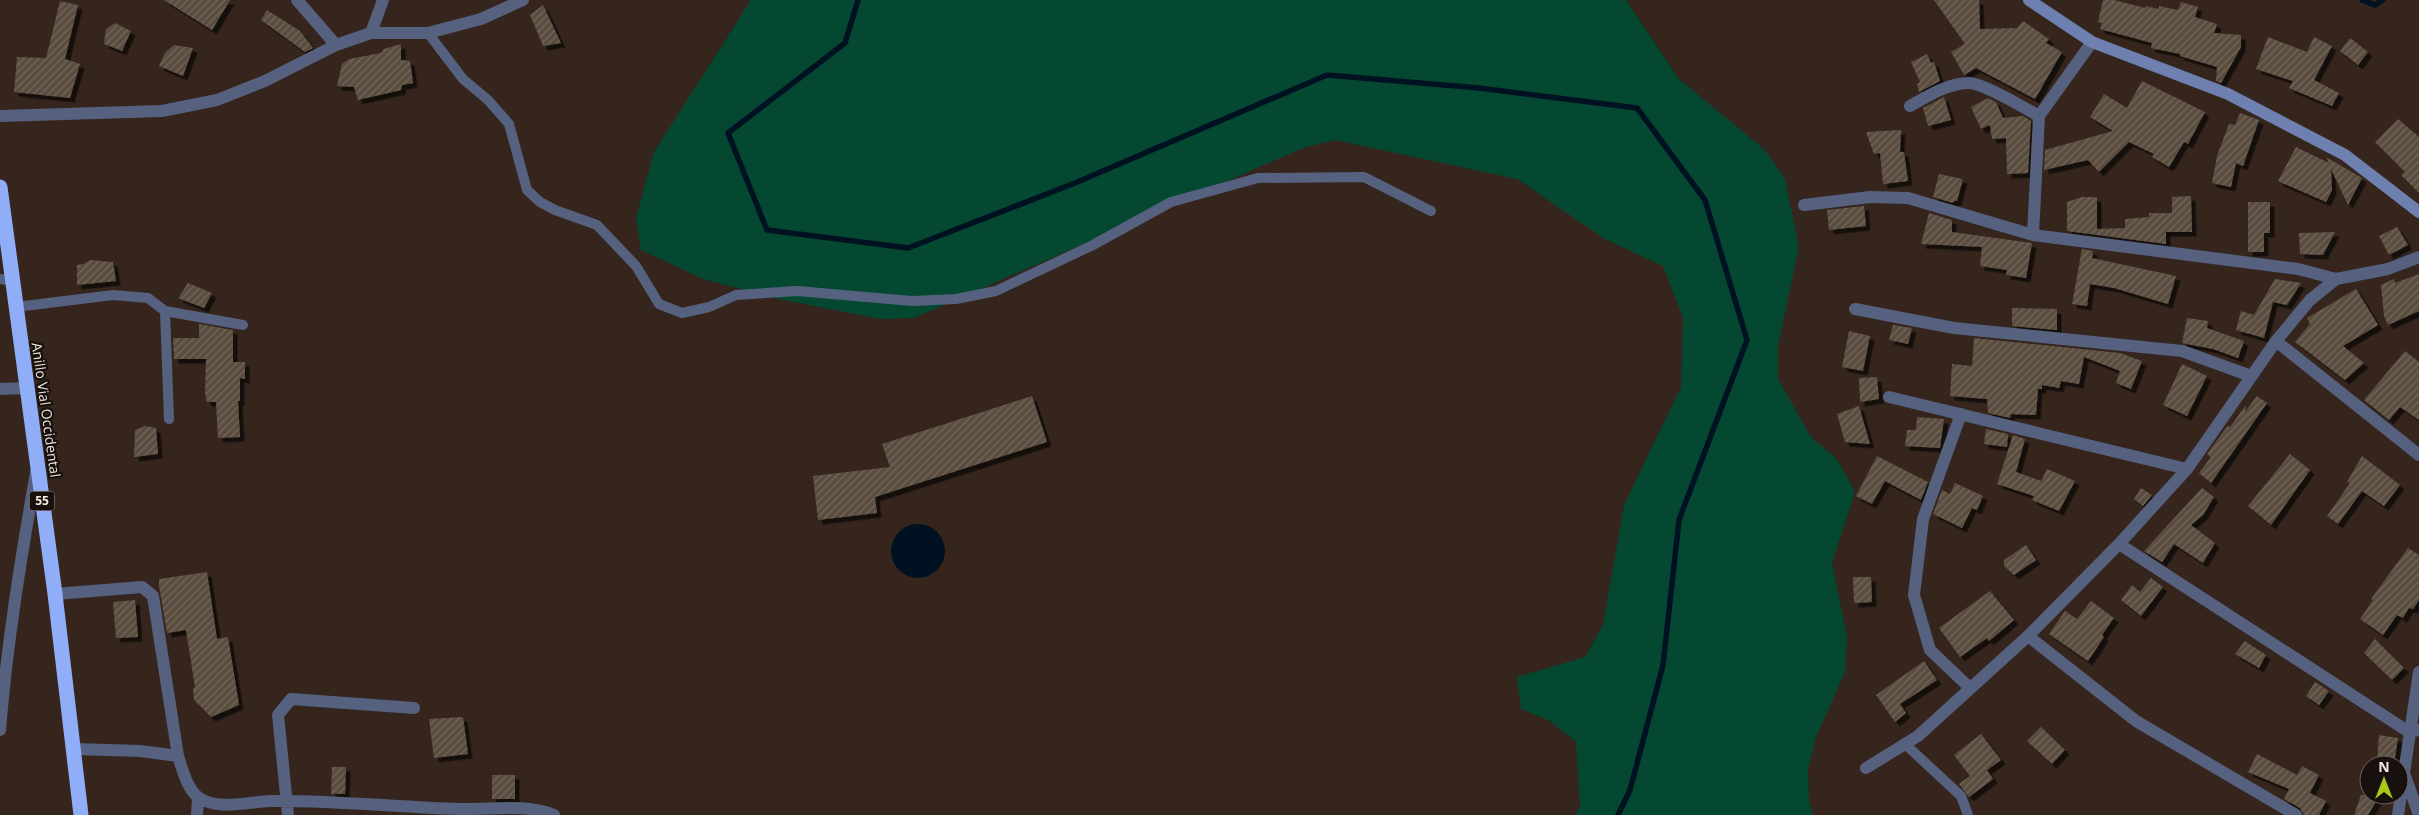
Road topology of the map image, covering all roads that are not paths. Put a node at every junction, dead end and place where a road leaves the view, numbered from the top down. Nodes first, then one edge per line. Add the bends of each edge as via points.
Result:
1 (297, 0) edge
2 (383, 0) edge
3 (523, 0) edge
4 (2028, 0) edge
5 (371, 33) junction
6 (428, 33) junction
7 (2092, 42) junction
8 (336, 45) junction
9 (1910, 106) dead end
10 (0, 116) edge
11 (2038, 116) junction
12 (0, 188) edge
13 (1804, 205) dead end
14 (1431, 211) dead end
15 (2419, 212) edge
16 (2033, 235) junction
17 (2419, 257) edge
18 (2336, 279) junction
19 (6, 280) edge
20 (16, 307) junction
21 (1855, 309) dead end
22 (165, 310) junction
23 (243, 325) dead end
24 (2276, 342) junction
25 (2251, 376) junction
26 (26, 388) junction
27 (0, 389) edge
28 (1890, 397) dead end
29 (1961, 414) junction
30 (169, 419) dead end
31 (2419, 455) edge
32 (37, 466) junction
33 (2187, 468) junction
34 (2119, 544) junction
35 (55, 594) junction
36 (2028, 636) junction
37 (2, 671) edge
38 (2419, 672) edge
39 (1970, 688) junction
40 (414, 708) dead end
41 (0, 730) edge
42 (2414, 731) edge
43 (1906, 744) junction
44 (74, 749) junction
45 (2408, 755) edge
46 (178, 756) junction
47 (1866, 768) dead end
48 (2409, 787) edge
49 (198, 797) junction
50 (288, 809) edge
51 (378, 811) edge
52 (477, 812) edge
53 (81, 815) edge
54 (197, 815) edge
55 (554, 815) edge
56 (1968, 815) edge
57 (2296, 815) edge
58 (2419, 815) edge

1 - 8 street
2 - 5 street
3 - 6 street via 481,19
4 - 7 main road
5 - 6 street
5 - 8 street
6 - 14 lane via 463,78 509,124 527,190 555,210 597,225 636,266 659,304 682,313 709,307 736,295 797,291 912,300 956,299 996,291 1093,245 1171,202 1258,178 1364,177
7 - 11 street
7 - 15 main road via 2228,94 2346,155
8 - 10 street via 265,81 217,100 162,111
9 - 11 street via 1945,87 1970,82
11 - 16 street
12 - 19 highway, Anillo Vial Occidental / 55
13 - 16 street via 1870,197 1908,198
16 - 18 street via 2298,269
17 - 18 street via 2388,269
18 - 24 street via 2310,300
19 - 20 highway, Anillo Vial Occidental / 55
20 - 22 lane via 113,295 148,298
20 - 26 highway, Anillo Vial Occidental / 55
21 - 25 street via 1954,328 2182,351
22 - 23 lane
22 - 30 lane
24 - 25 street
24 - 31 street
25 - 33 street
26 - 27 street
26 - 32 highway, Anillo Vial Occidental / 55
28 - 29 street
29 - 33 street
29 - 39 street via 1923,519 1914,595 1930,650
32 - 35 highway, Anillo Vial Occidental / 55
32 - 37 street
33 - 34 street
34 - 36 street
34 - 42 street
35 - 44 highway, Anillo Vial Occidental / 55
35 - 46 street via 142,587 153,596
36 - 39 street
36 - 57 street via 2136,721
37 - 41 street
38 - 42 street
39 - 43 street
40 - 50 street via 291,699 278,715
42 - 45 street
43 - 47 street
43 - 56 lane via 1961,796
44 - 46 street
44 - 53 highway, Anillo Vial Occidental / 55
46 - 49 street
48 - 58 street
49 - 50 street via 217,804
49 - 54 street
50 - 51 street via 320,802
51 - 52 street
52 - 55 street via 521,808

